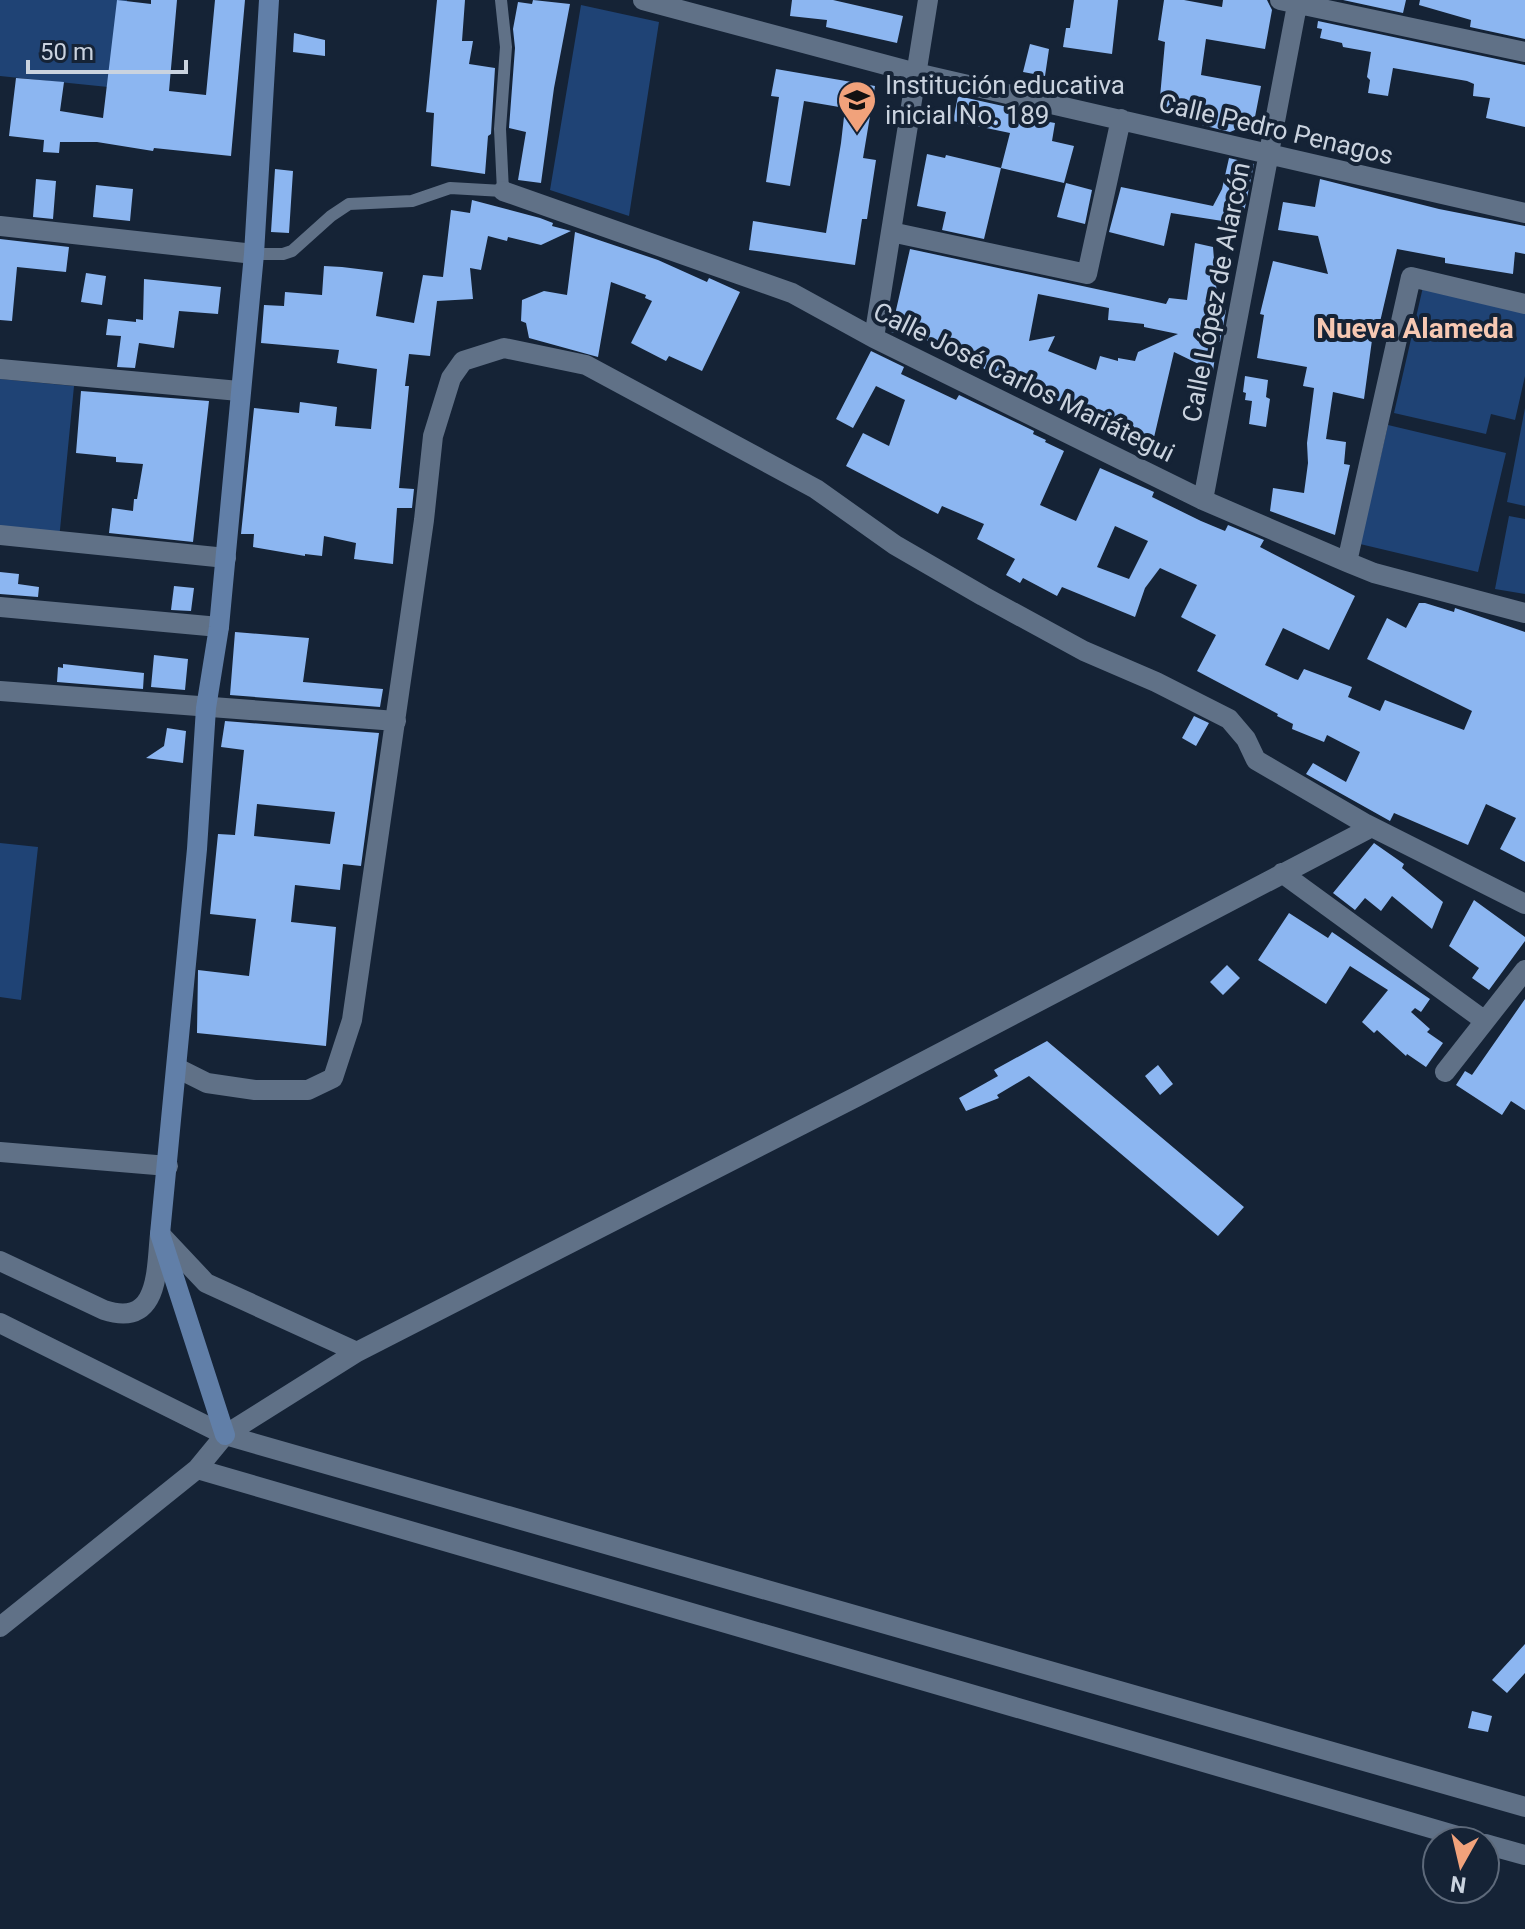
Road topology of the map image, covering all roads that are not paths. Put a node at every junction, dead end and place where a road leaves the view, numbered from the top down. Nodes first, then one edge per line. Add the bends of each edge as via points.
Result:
1 (269, 0) edge
2 (501, 0) edge
3 (643, 0) edge
4 (928, 0) edge
5 (1292, 1) edge
6 (1525, 52) edge
7 (916, 73) junction
8 (1121, 119) junction
9 (1269, 155) junction
10 (503, 191) junction
11 (1525, 213) edge
12 (0, 226) edge
13 (891, 232) junction
14 (254, 254) junction
15 (1525, 304) edge
16 (874, 338) junction
17 (0, 369) edge
18 (239, 391) junction
19 (1203, 500) junction
20 (0, 535) edge
21 (226, 558) junction
22 (1347, 562) junction
23 (0, 607) edge
24 (1525, 613) edge
25 (219, 627) junction
26 (0, 691) edge
27 (206, 708) junction
28 (396, 721) junction
29 (1372, 827) junction
30 (1282, 873) junction
31 (1525, 904) edge
32 (1525, 970) edge
33 (1485, 1021) junction
34 (177, 1068) junction
35 (1445, 1072) dead end
36 (0, 1152) edge
37 (168, 1166) junction
38 (160, 1234) junction
39 (0, 1261) edge
40 (0, 1323) edge
41 (357, 1352) junction
42 (225, 1435) junction
43 (197, 1469) junction
44 (0, 1627) edge
45 (1525, 1807) edge
46 (1421, 1825) edge
47 (1501, 1848) edge
48 (1525, 1855) edge

1 - 14 street
2 - 10 lane via 506,47 500,129
3 - 7 street, Calle Pedro Penagos
4 - 7 street
5 - 6 street
5 - 9 street, Calle López de Alarcón
7 - 8 street, Calle Pedro Penagos
7 - 13 street
8 - 9 street, Calle Pedro Penagos
8 - 13 street via 1087,274
9 - 11 street, Calle Pedro Penagos
9 - 19 street, Calle López de Alarcón
10 - 14 lane via 450,188 412,201 349,204 292,251
10 - 16 street, Calle José Carlos Mariátegui via 792,293
12 - 14 street
13 - 16 street
14 - 18 street
15 - 22 street via 1411,277
16 - 19 street, Calle José Carlos Mariátegui
17 - 18 street
18 - 21 street
19 - 22 street, Calle José Carlos Mariátegui
20 - 21 street
21 - 25 street
22 - 24 street, Calle José Carlos Mariátegui
23 - 25 street
25 - 27 street
26 - 27 street
27 - 28 street
27 - 34 street
28 - 29 street via 440,407 463,361 504,348 586,365 816,489 895,545 983,596 1084,651 1229,719 1256,760
28 - 34 street via 352,1020 333,1078 308,1090 255,1090 207,1083
29 - 30 street
29 - 31 street
30 - 33 street
30 - 41 street
32 - 33 street
33 - 35 street
34 - 37 street
36 - 37 street
37 - 38 street
38 - 39 street via 151,1297 141,1309 128,1312 104,1310
38 - 41 street via 206,1283
38 - 42 street
40 - 42 street
41 - 42 street
42 - 43 street
42 - 45 street
43 - 44 street
43 - 46 street
47 - 48 street

